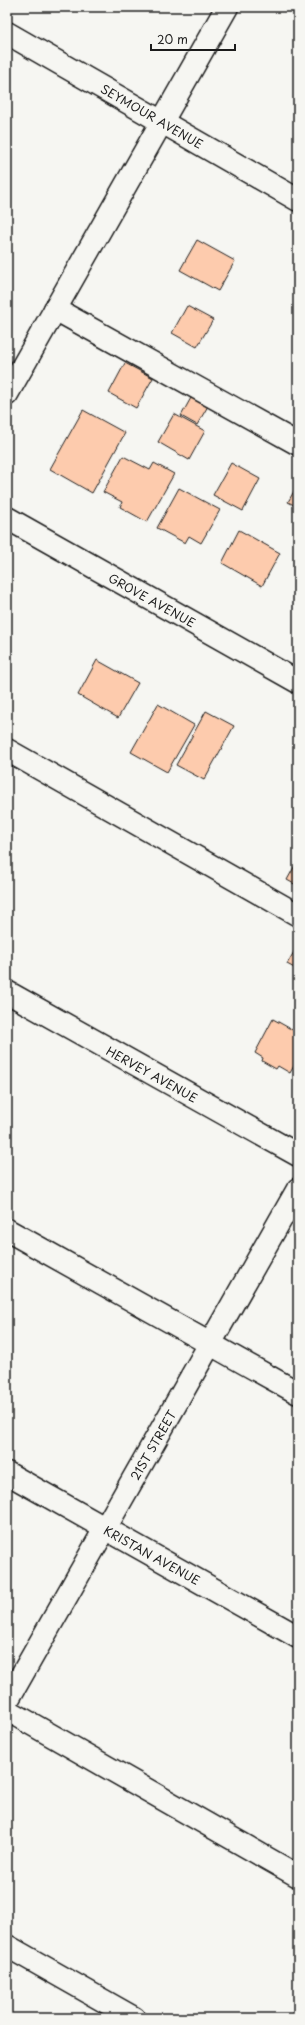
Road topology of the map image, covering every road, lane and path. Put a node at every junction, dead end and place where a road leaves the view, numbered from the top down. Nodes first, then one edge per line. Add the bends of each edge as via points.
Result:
1 (227, 7) edge
2 (7, 33) edge
3 (162, 122) junction
4 (298, 200) edge
5 (56, 309) junction
6 (7, 394) edge
7 (298, 444) edge
8 (7, 518) edge
9 (298, 682) edge
10 (7, 750) edge
11 (298, 915) edge
12 (7, 992) edge
13 (298, 1155) edge
14 (298, 1189) edge
15 (7, 1230) edge
16 (211, 1343) junction
17 (298, 1393) edge
18 (7, 1473) edge
19 (105, 1529) junction
20 (298, 1637) edge
21 (7, 1702) edge
22 (7, 1710) edge
23 (298, 1876) edge
24 (7, 1946) edge
25 (134, 2018) edge

1 - 3 street
2 - 3 street, SEYMOUR AVENUE
3 - 4 street, SEYMOUR AVENUE
3 - 5 street
5 - 6 street
5 - 7 street
8 - 9 street, GROVE AVENUE
10 - 11 street
12 - 13 street, HERVEY AVENUE
14 - 16 street, 21ST STREET
15 - 16 street
16 - 17 street
16 - 19 street, 21ST STREET
18 - 19 street, KRISTAN AVENUE
19 - 20 street, KRISTAN AVENUE
19 - 21 street, 21ST STREET
22 - 23 street
24 - 25 street

